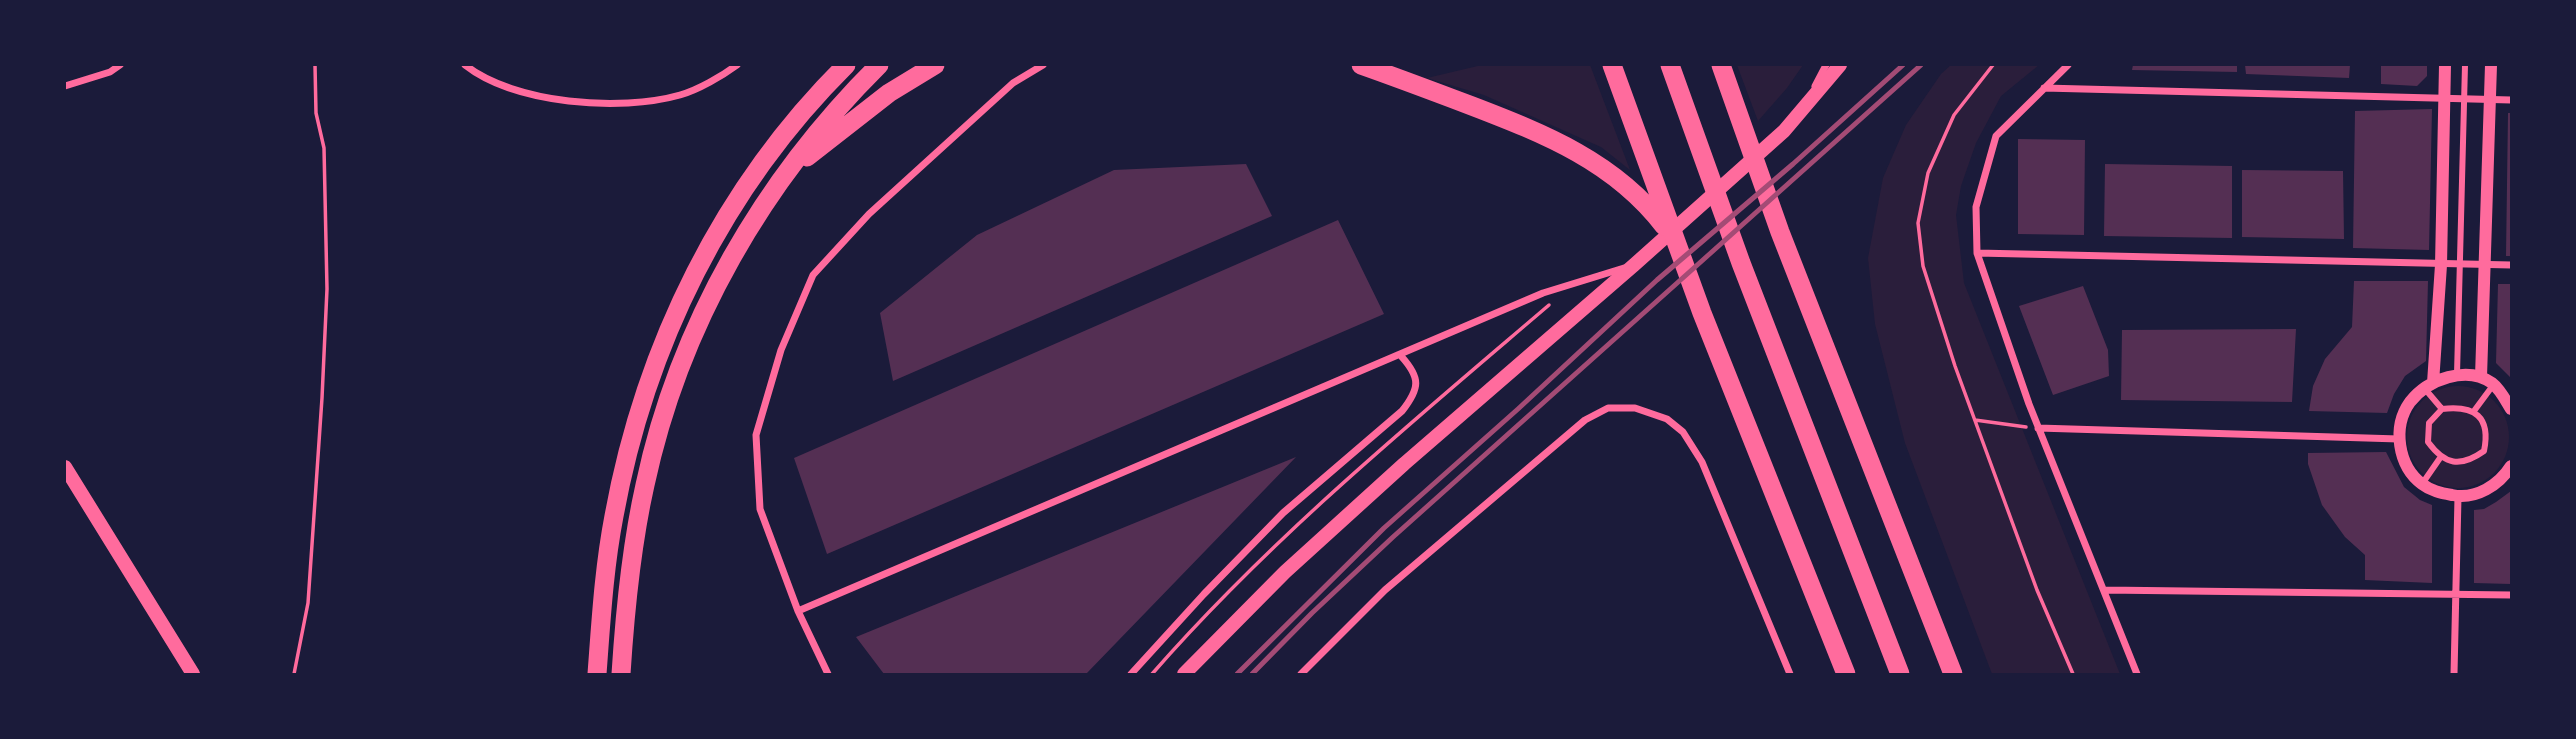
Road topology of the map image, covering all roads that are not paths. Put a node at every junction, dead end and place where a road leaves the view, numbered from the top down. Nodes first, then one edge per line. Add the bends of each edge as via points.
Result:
1 (120, 65) edge
2 (465, 65) edge
3 (737, 65) edge
4 (846, 65) edge
5 (879, 65) edge
6 (935, 65) edge
7 (1043, 65) edge
8 (1361, 65) edge
9 (1612, 65) edge
10 (1670, 65) edge
11 (1721, 65) edge
12 (1826, 65) edge
13 (1840, 65) edge
14 (2068, 65) edge
15 (2445, 65) edge
16 (2465, 65) edge
17 (2491, 65) edge
18 (65, 86) edge
19 (2044, 88) junction
20 (2446, 99) junction
21 (2464, 99) junction
22 (2490, 100) junction
23 (2511, 100) edge
24 (1802, 112) junction
25 (782, 178) junction
26 (1673, 237) junction
27 (1977, 253) junction
28 (1634, 265) junction
29 (2441, 265) junction
30 (2461, 265) junction
31 (2486, 265) junction
32 (2511, 265) edge
33 (1401, 356) junction
34 (2457, 374) junction
35 (2481, 377) junction
36 (2494, 384) junction
37 (2429, 386) junction
38 (2442, 409) junction
39 (2511, 409) edge
40 (2474, 411) junction
41 (2038, 428) junction
42 (2399, 439) junction
43 (2440, 458) junction
44 (2511, 466) edge
45 (65, 467) edge
46 (2421, 484) junction
47 (2458, 497) junction
48 (2105, 590) junction
49 (2456, 594) junction
50 (2511, 595) edge
51 (798, 611) junction
52 (193, 674) edge
53 (597, 674) edge
54 (621, 674) edge
55 (828, 674) edge
56 (1131, 674) edge
57 (1184, 674) edge
58 (1301, 674) edge
59 (1790, 674) edge
60 (1846, 674) edge
61 (1900, 674) edge
62 (1952, 674) edge
63 (2137, 674) edge
64 (2454, 674) edge

1 - 18 street
2 - 3 street via 523,93 568,101 631,103 681,95
4 - 53 highway via 796,119 749,181 704,256 667,332 620,486 605,576
5 - 25 highway via 844,100
6 - 25 highway via 888,93
7 - 51 street via 1013,83 869,214 813,275 781,350 757,435 760,509
8 - 26 highway via 1565,144 1637,196
9 - 26 highway
10 - 61 highway via 1707,173
11 - 62 highway via 1780,232
12 - 24 street
13 - 24 main road
14 - 19 street
15 - 20 street
16 - 21 street
17 - 22 street
19 - 20 street
19 - 27 street via 1996,136 1976,207
20 - 21 street
20 - 29 street
21 - 22 street
21 - 30 street
22 - 23 street
22 - 31 street
24 - 28 main road
25 - 54 highway via 715,288 669,397 637,523
26 - 60 highway
27 - 29 street
27 - 41 street
28 - 33 street via 1543,293
28 - 57 main road via 1404,464
29 - 30 street
29 - 37 street
30 - 31 street
30 - 34 street
31 - 32 street
31 - 35 street
33 - 51 street
33 - 56 street via 1417,381 1413,397 1402,411 1283,513
34 - 35 street
34 - 37 street
35 - 36 street
36 - 39 street
36 - 40 street
37 - 38 street
37 - 42 street via 2410,402
38 - 40 street
38 - 43 street via 2429,423 2428,442
40 - 43 street via 2485,424 2484,451 2472,460
41 - 42 street
41 - 48 street
42 - 46 street via 2410,472
43 - 46 street
44 - 47 street via 2487,490
45 - 52 main road
46 - 47 street
47 - 49 street
48 - 49 street
48 - 63 street
49 - 50 street
49 - 64 street
51 - 55 street
58 - 59 street via 1385,590 1585,419 1608,408 1635,408 1667,419 1683,432 1702,462

